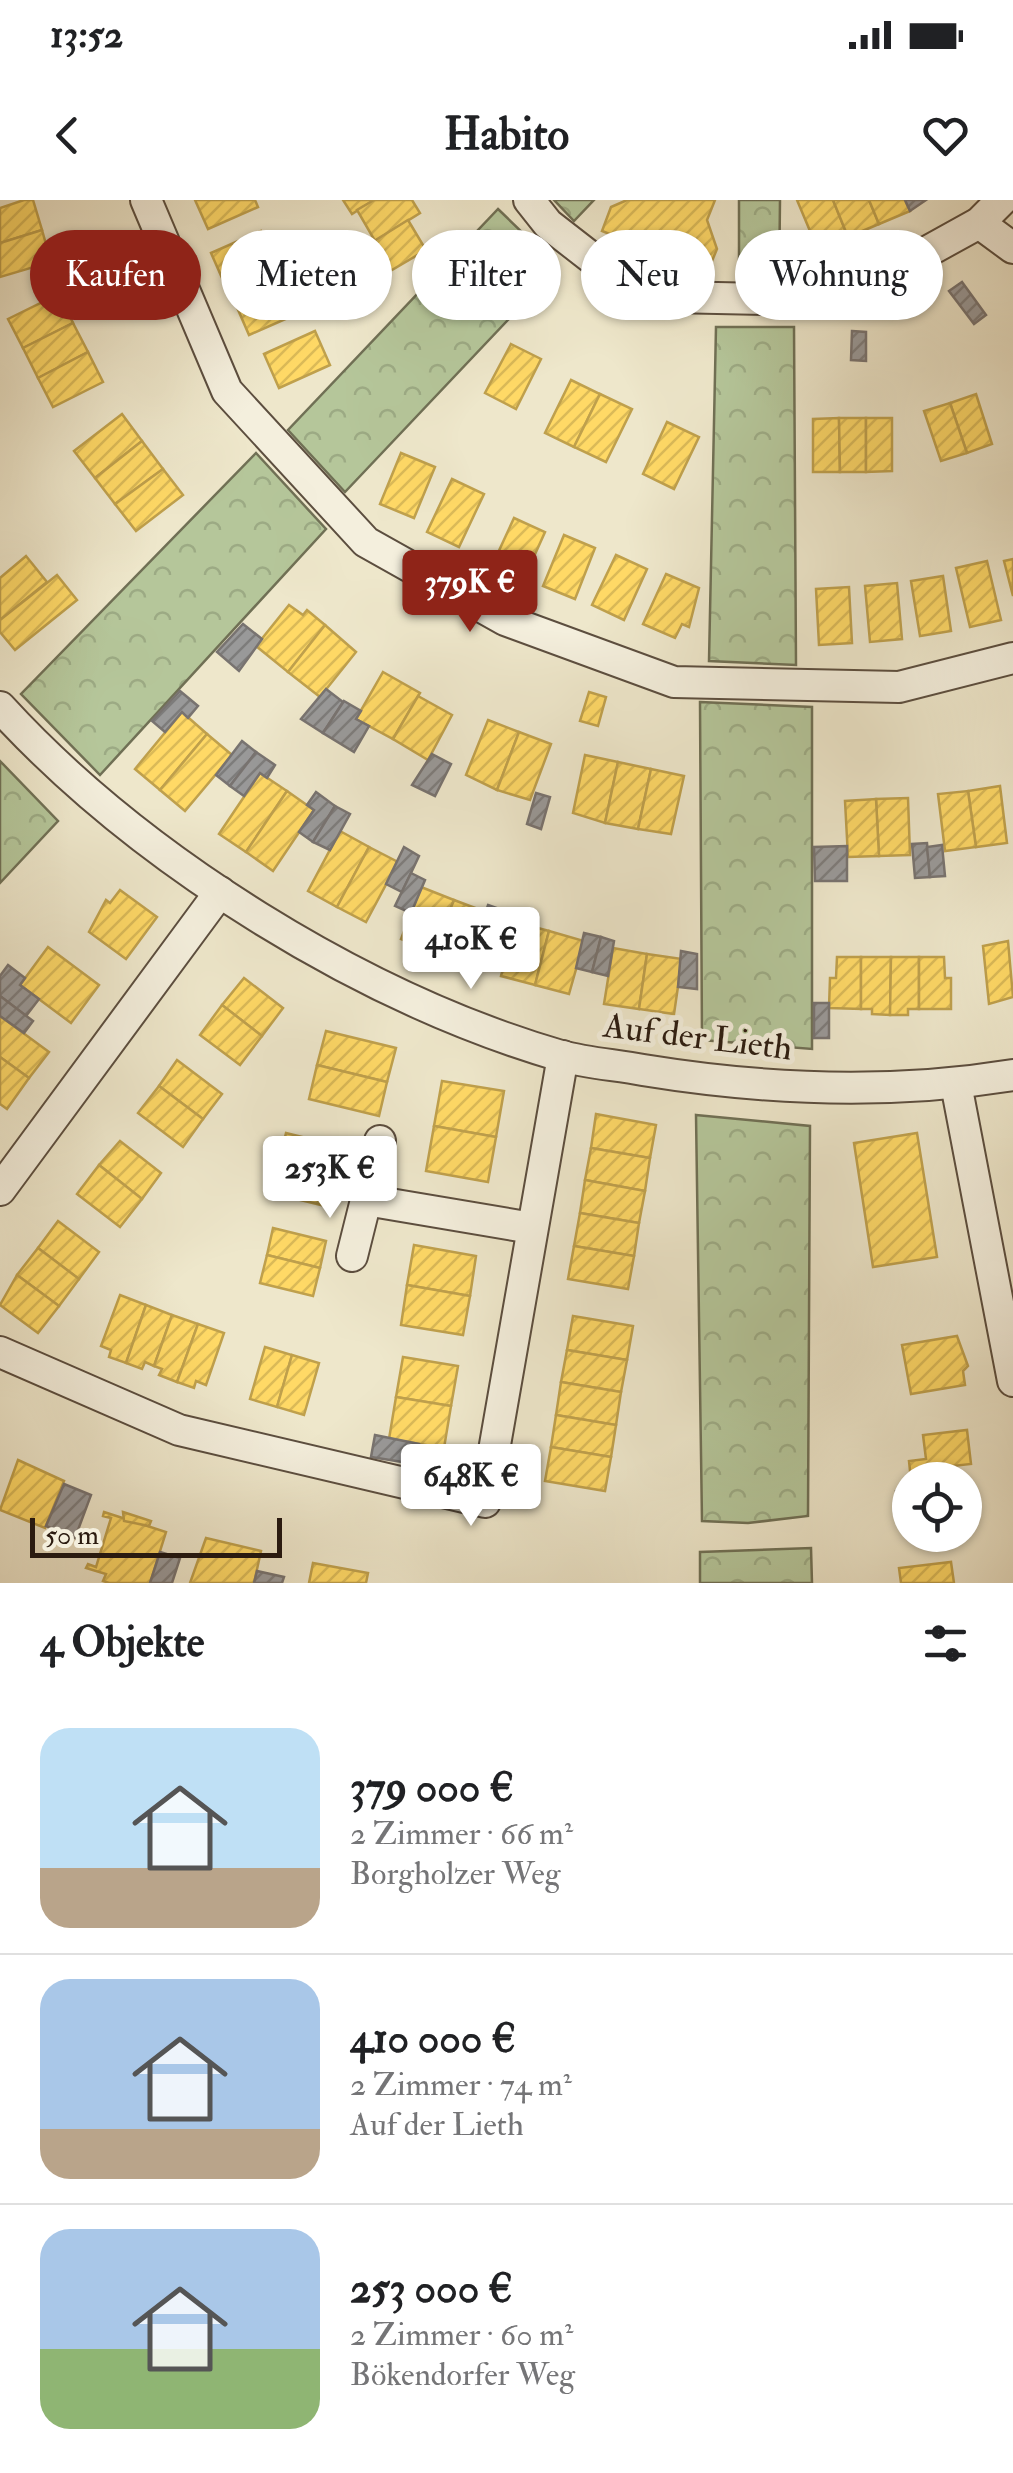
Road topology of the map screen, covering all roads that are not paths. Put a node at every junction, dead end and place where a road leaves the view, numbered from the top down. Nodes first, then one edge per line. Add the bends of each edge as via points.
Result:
1 (146, 200) edge
2 (529, 200) edge
3 (1002, 200) edge
4 (979, 223) junction
5 (1013, 248) edge
6 (1013, 658) edge
7 (0, 707) edge
8 (220, 892) junction
9 (564, 1056) junction
10 (1013, 1075) edge
11 (956, 1084) junction
12 (380, 1141) dead end
13 (0, 1190) edge
14 (366, 1200) junction
15 (532, 1228) junction
16 (352, 1256) dead end
17 (0, 1352) edge
18 (1013, 1382) edge

1 - 6 street via 227,390 366,542 506,620 674,682 899,687
2 - 4 street via 548,224 602,266 670,297 847,296
3 - 4 street
4 - 5 street
7 - 8 street, Auf der Lieth via 46,757
8 - 9 street, Auf der Lieth via 410,1002
8 - 13 street
9 - 11 street, Auf der Lieth via 758,1087
9 - 15 street
10 - 11 street, Auf der Lieth
11 - 18 street
12 - 14 street
14 - 15 street
14 - 16 street
15 - 17 street via 485,1502 179,1430

